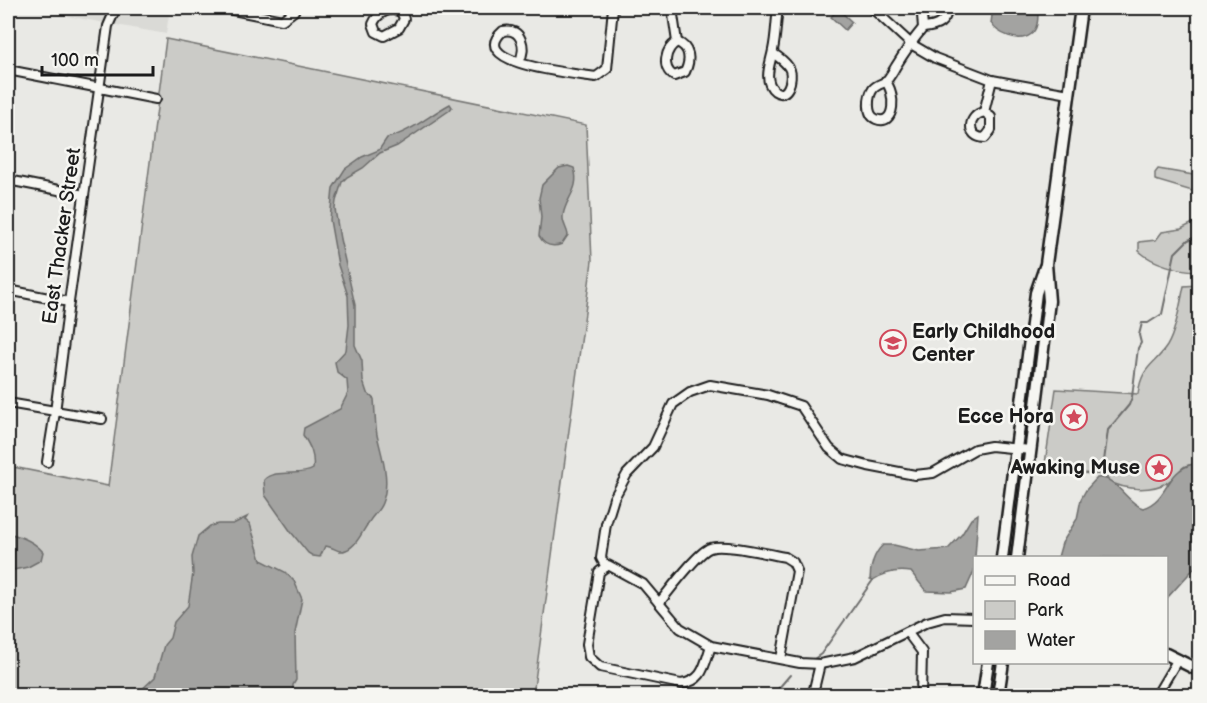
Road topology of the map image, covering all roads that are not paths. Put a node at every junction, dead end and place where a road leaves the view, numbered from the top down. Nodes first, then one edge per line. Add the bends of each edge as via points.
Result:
1 (116, 8) edge
2 (223, 8) edge
3 (613, 8) edge
4 (672, 8) edge
5 (778, 8) edge
6 (872, 8) edge
7 (925, 8) edge
8 (948, 8) edge
9 (1081, 8) edge
10 (295, 9) edge
11 (923, 28) junction
12 (677, 42) dead end
13 (911, 44) junction
14 (773, 53) junction
15 (519, 63) dead end
16 (8, 70) edge
17 (885, 81) junction
18 (992, 81) junction
19 (99, 88) junction
20 (1069, 94) junction
21 (156, 99) dead end
22 (984, 112) dead end
23 (8, 180) edge
24 (84, 195) junction
25 (1046, 264) junction
26 (8, 290) edge
27 (69, 302) junction
28 (8, 403) edge
29 (56, 411) junction
30 (102, 419) dead end
31 (1016, 449) junction
32 (1030, 450) junction
33 (46, 462) dead end
34 (1002, 556) edge
35 (1017, 556) edge
36 (607, 566) junction
37 (659, 603) junction
38 (973, 618) edge
39 (907, 632) junction
40 (711, 646) junction
41 (1168, 654) edge
42 (781, 659) junction
43 (1178, 659) junction
44 (820, 664) junction
45 (988, 664) edge
46 (1003, 664) edge
47 (1200, 671) edge
48 (816, 696) edge
49 (921, 696) edge
50 (983, 696) edge
51 (998, 696) edge
52 (1156, 696) edge

1 - 19 street, East Thacker Street via 108,26
2 - 10 street via 282,20
3 - 15 street via 607,69 596,77
4 - 12 street
5 - 14 street
6 - 13 street
7 - 11 street
8 - 11 street via 940,24
9 - 20 main road
11 - 13 street
13 - 17 street
13 - 18 street via 934,58
14 - 14 street via 768,72 773,87 780,93 790,85 790,70
16 - 19 street
17 - 17 street via 874,88 870,97 869,108 876,119 883,120 892,107 891,89
18 - 20 street
18 - 22 street
19 - 21 street
19 - 24 street, East Thacker Street
20 - 25 main road
23 - 24 street
24 - 27 street, East Thacker Street
25 - 31 main road via 1036,293
25 - 32 main road via 1049,301
26 - 27 street
27 - 29 street, East Thacker Street
28 - 29 street
29 - 30 street
29 - 33 street, East Thacker Street
31 - 32 street
31 - 34 main road
31 - 36 street via 975,449 933,473 868,466 842,459 829,448 801,406 768,395 710,385 673,404 653,447 627,474 606,524 601,558
32 - 35 main road
36 - 37 street via 643,584
36 - 40 street via 599,572 587,644 589,657 600,667 681,684 692,682 700,677
37 - 40 street via 680,628
37 - 42 street via 709,548 785,557 797,571
38 - 39 street via 945,617
39 - 44 street via 855,657
39 - 49 street via 922,652
40 - 42 street
41 - 43 main road
42 - 44 street
43 - 47 main road
43 - 52 street
44 - 48 street
45 - 50 main road
46 - 51 main road

